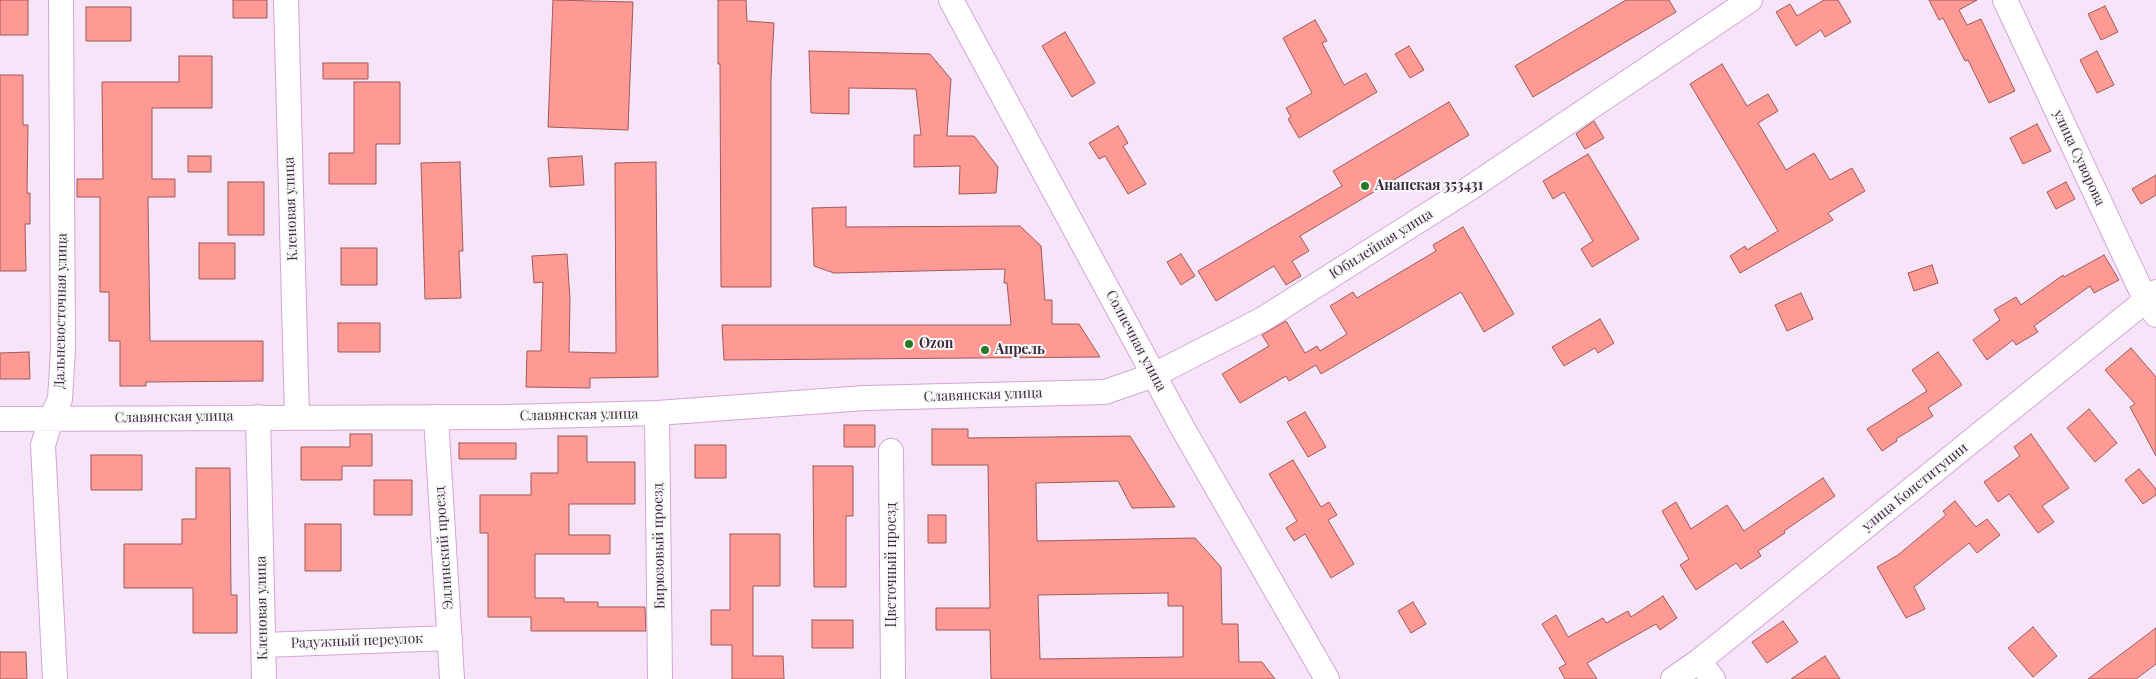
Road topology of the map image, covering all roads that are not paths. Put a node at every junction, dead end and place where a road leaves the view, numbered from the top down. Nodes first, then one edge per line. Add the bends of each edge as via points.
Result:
1 (61, 0) edge
2 (286, 0) edge
3 (951, 0) edge
4 (1750, 0) edge
5 (2005, 0) edge
6 (2153, 303) edge
7 (1154, 375) junction
8 (657, 413) junction
9 (258, 417) junction
10 (436, 417) junction
11 (297, 418) junction
12 (0, 419) edge
13 (51, 419) junction
14 (891, 451) dead end
15 (450, 638) junction
16 (263, 645) junction
17 (1706, 670) edge
18 (54, 679) edge
19 (264, 679) edge
20 (452, 679) edge
21 (660, 679) edge
22 (893, 679) edge
23 (1327, 679) edge
24 (1673, 679) edge

1 - 13 street, Дальневосточная улица via 63,350 60,399
2 - 11 street, Кленовая улица
3 - 7 street, Солнечная улица
4 - 7 street, Юбилейная улица via 1470,188 1271,314
5 - 6 street, улица Суворова
6 - 17 street, улица Конституции
7 - 8 street, Славянская улица via 1105,392 865,398
7 - 23 street, Солнечная улица
8 - 10 street, Славянская улица
8 - 21 street, Бирюзовый проезд
9 - 11 street, Славянская улица
9 - 13 street, Славянская улица
9 - 16 street, Кленовая улица
10 - 11 street, Славянская улица
10 - 15 street, Эллинский проезд
12 - 13 street, Славянская улица
13 - 18 street, Дальневосточная улица via 43,444
14 - 22 street, Цветочный проезд
15 - 16 street, Радужный переулок
15 - 20 street, Эллинский проезд
16 - 19 street, Кленовая улица
17 - 24 street, улица Конституции

